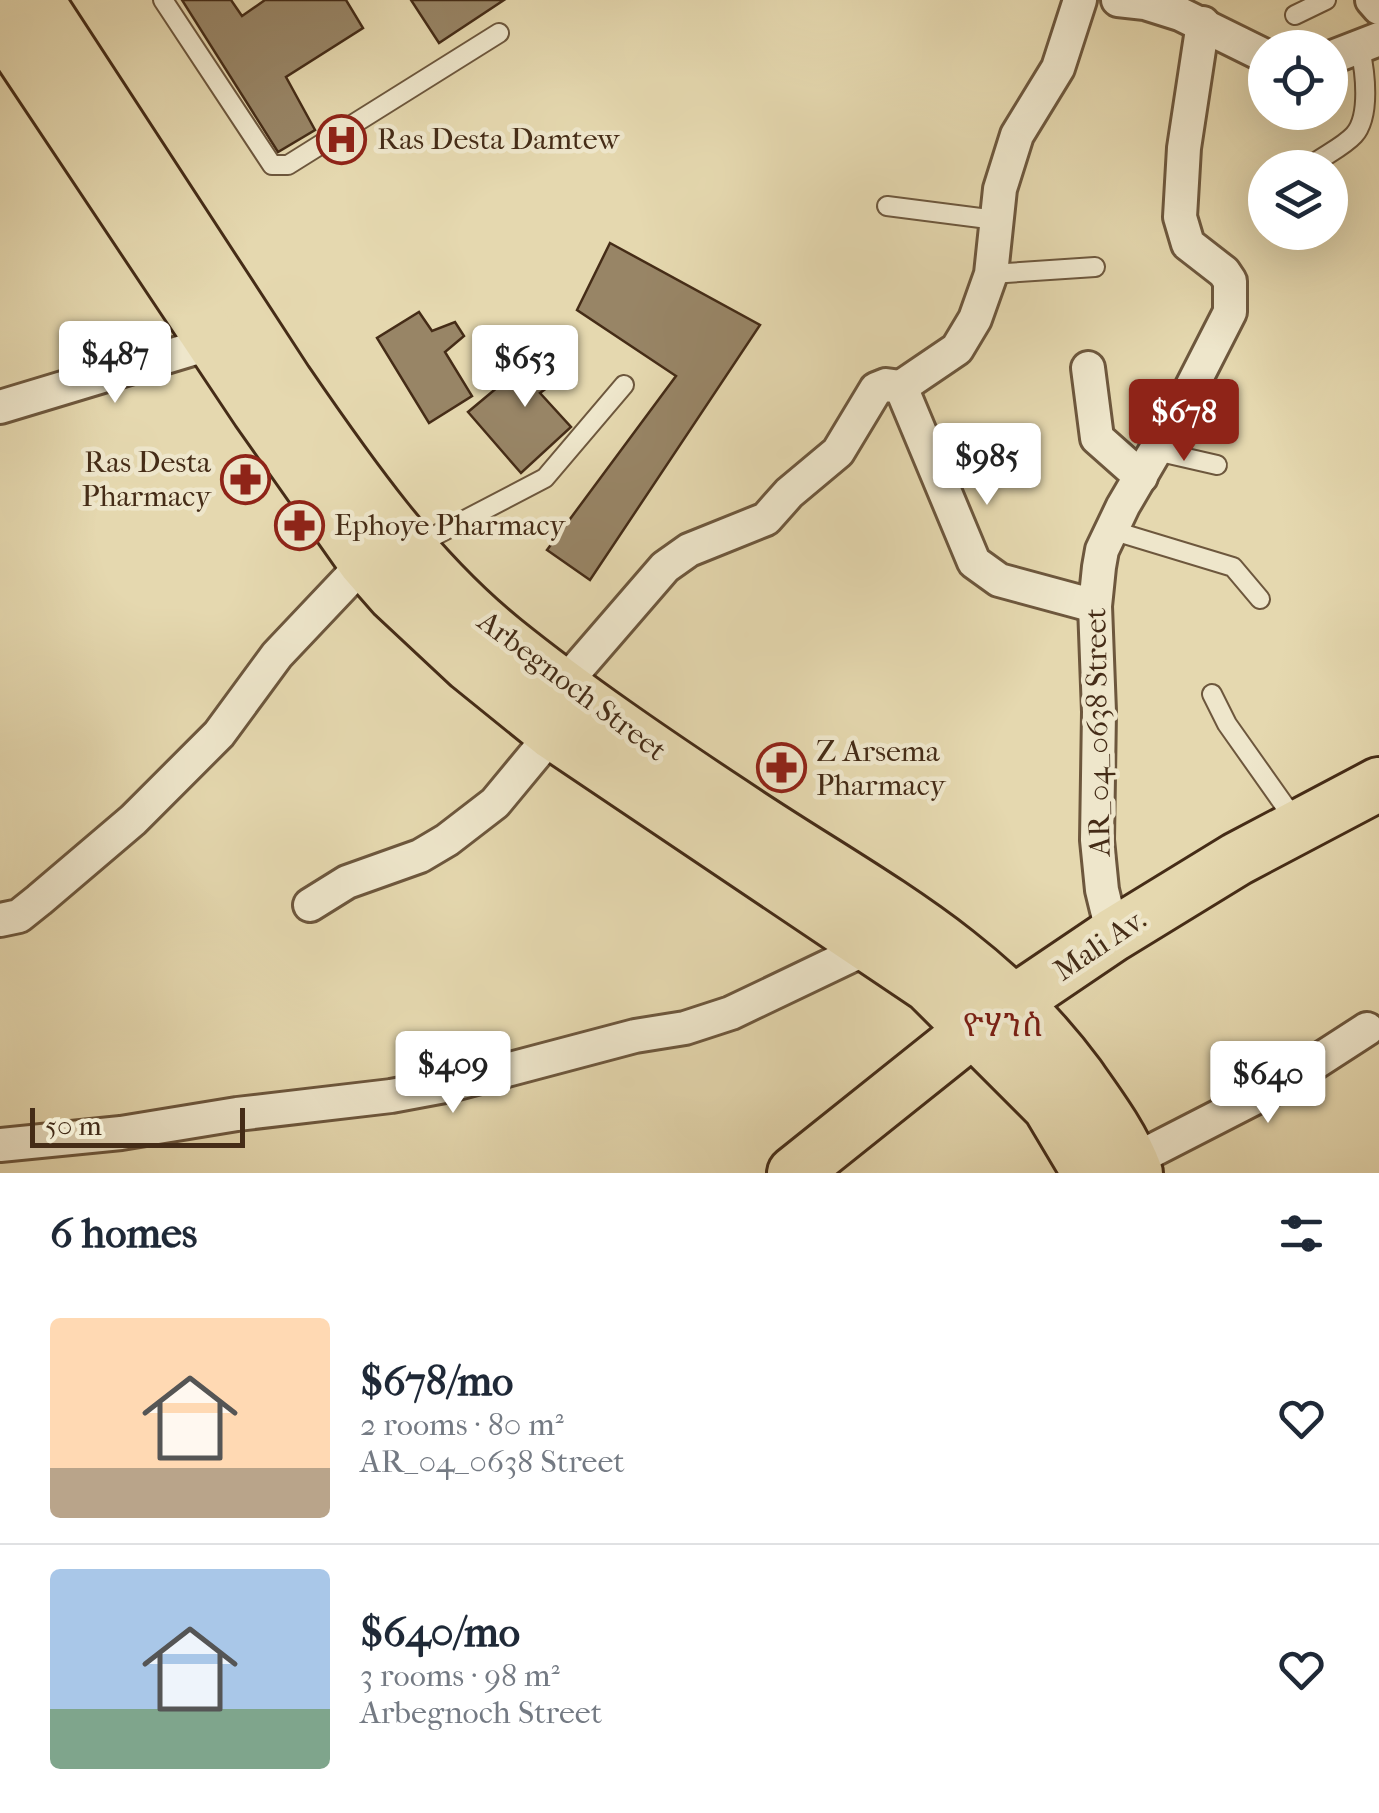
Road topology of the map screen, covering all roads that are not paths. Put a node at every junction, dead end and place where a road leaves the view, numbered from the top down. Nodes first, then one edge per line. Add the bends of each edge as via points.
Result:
1 (37, 0) edge
2 (163, 0) edge
3 (1080, 0) edge
4 (1118, 0) edge
5 (1326, 0) edge
6 (1372, 0) edge
7 (1379, 8) edge
8 (1295, 15) dead end
9 (0, 23) edge
10 (1203, 23) junction
11 (499, 33) dead end
12 (1248, 47) edge
13 (1356, 49) edge
14 (1333, 150) edge
15 (887, 206) dead end
16 (996, 220) junction
17 (1095, 267) dead end
18 (992, 274) junction
19 (212, 343) junction
20 (1088, 368) dead end
21 (624, 385) dead end
22 (901, 387) junction
23 (0, 407) edge
24 (1149, 464) junction
25 (1217, 465) dead end
26 (1111, 530) junction
27 (388, 555) junction
28 (1260, 599) dead end
29 (1094, 606) junction
30 (1212, 694) dead end
31 (558, 709) junction
32 (1379, 784) edge
33 (1379, 816) edge
34 (1299, 826) junction
35 (310, 905) dead end
36 (0, 920) edge
37 (1112, 935) junction
38 (869, 947) junction
39 (1004, 1024) junction
40 (1367, 1029) dead end
41 (0, 1145) edge
42 (1119, 1169) edge
43 (817, 1170) edge

1 - 27 main road, Arbegnoch Street via 326,441
2 - 11 lane via 272,165 288,165
3 - 16 street via 1058,68 1017,135
4 - 10 street
5 - 8 lane
6 - 7 street
9 - 19 main road, Arbegnoch Street
10 - 12 street
10 - 24 street, AR_04_0638 Street via 1180,217 1188,244 1230,282 1230,312
13 - 14 lane via 1366,77 1363,109 1356,134
15 - 16 lane
16 - 18 street
17 - 18 lane
18 - 22 street via 957,348
19 - 23 street
19 - 27 main road, Arbegnoch Street
20 - 24 street via 1097,438
21 - 27 lane via 545,478
22 - 29 street via 974,562 999,580
22 - 31 street via 876,389 838,452 766,519 689,550 665,567
24 - 25 lane
24 - 26 street, AR_04_0638 Street
26 - 28 lane via 1233,567
26 - 29 street, AR_04_0638 Street
27 - 31 main road, Arbegnoch Street via 428,629
27 - 36 street via 277,655 182,773 39,900
29 - 37 street, AR_04_0638 Street via 1097,840
30 - 34 lane
31 - 35 street via 495,803 420,856 346,882
31 - 38 main road, Arbegnoch Street
31 - 39 main road, Arbegnoch Street via 732,804 905,912 964,956
32 - 34 main road, Mali Av.
33 - 39 main road, Mali Av.
34 - 37 main road, Mali Av.
37 - 39 main road, Mali Av.
38 - 39 main road, Arbegnoch Street
38 - 41 street via 731,1013 450,1085
39 - 42 main road, Arbegnoch Street via 1101,1107
39 - 43 main road, Mali Av.
40 - 42 street via 1282,1084

